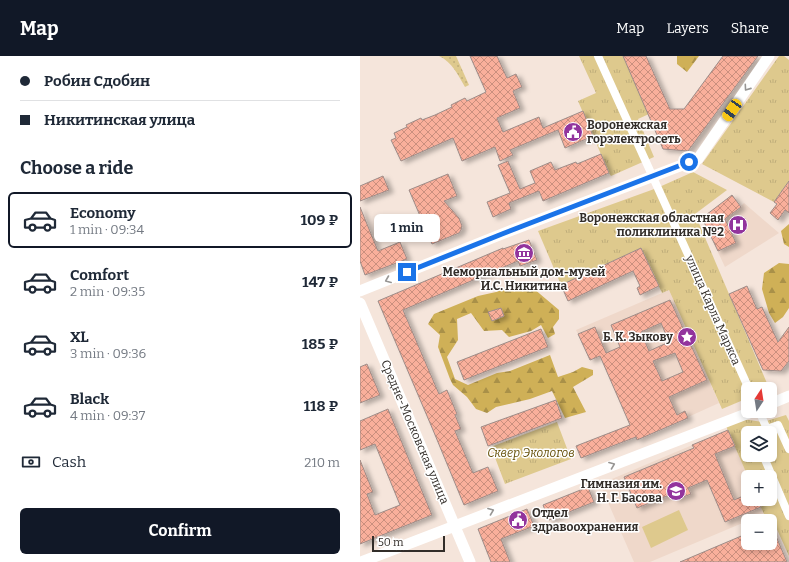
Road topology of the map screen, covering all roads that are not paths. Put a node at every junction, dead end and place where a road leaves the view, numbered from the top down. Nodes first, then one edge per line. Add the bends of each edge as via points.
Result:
1 (598, 56) edge
2 (769, 56) edge
3 (652, 176) junction
4 (360, 291) edge
5 (360, 303) edge
6 (746, 382) edge
7 (789, 396) edge
8 (777, 401) edge
9 (741, 416) edge
10 (776, 426) edge
11 (789, 449) edge
12 (766, 462) edge
13 (789, 516) edge
14 (455, 526) junction
15 (362, 562) edge
16 (470, 562) edge

1 - 3 street, улица Карла Маркса
2 -> 3 street via 698,159
3 -> 4 street
3 - 6 street, улица Карла Маркса
5 - 14 street, Средне-Московская улица
7 - 8 street
14 -> 9 street
10 - 11 street via 778,425
12 - 13 street
14 - 15 street
14 - 16 street, Средне-Московская улица

